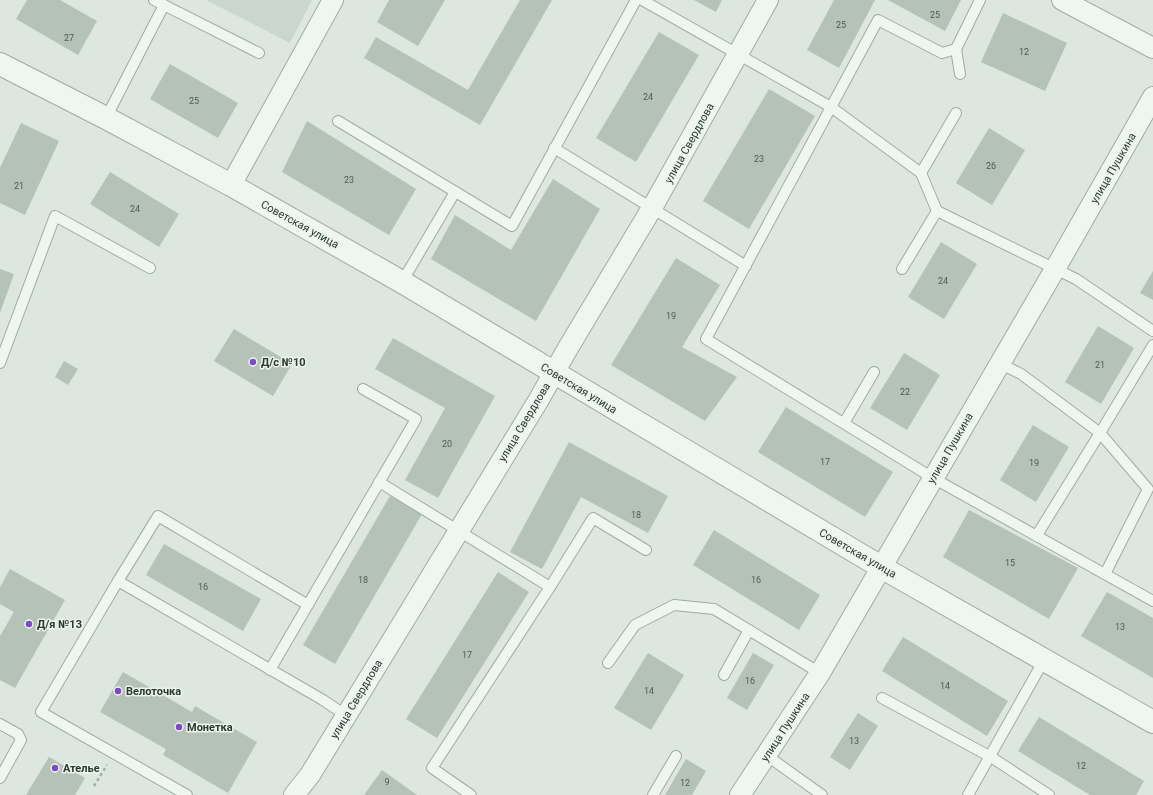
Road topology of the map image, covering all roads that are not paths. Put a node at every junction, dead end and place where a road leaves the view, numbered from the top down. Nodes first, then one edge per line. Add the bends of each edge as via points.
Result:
1 (154, 0) edge
2 (333, 0) edge
3 (636, 0) edge
4 (642, 0) edge
5 (768, 0) edge
6 (980, 0) edge
7 (1062, 0) edge
8 (164, 5) junction
9 (1153, 48) edge
10 (956, 49) junction
11 (259, 54) dead end
12 (738, 54) junction
13 (0, 64) edge
14 (960, 74) dead end
15 (1153, 97) edge
16 (831, 107) junction
17 (956, 113) dead end
18 (106, 118) junction
19 (338, 121) dead end
20 (554, 148) junction
21 (921, 173) junction
22 (231, 185) junction
23 (455, 192) junction
24 (652, 208) junction
25 (937, 211) junction
26 (746, 266) junction
27 (150, 268) dead end
28 (902, 269) dead end
29 (1055, 269) junction
30 (402, 282) junction
31 (1153, 331) edge
32 (1153, 345) edge
33 (0, 363) edge
34 (999, 363) junction
35 (874, 372) dead end
36 (554, 373) junction
37 (363, 389) dead end
38 (844, 423) junction
39 (1100, 433) junction
40 (933, 478) junction
41 (379, 482) junction
42 (458, 530) junction
43 (1036, 535) junction
44 (646, 550) dead end
45 (881, 567) junction
46 (1105, 574) junction
47 (118, 581) junction
48 (550, 587) junction
49 (1153, 601) edge
50 (308, 605) junction
51 (749, 630) junction
52 (1044, 660) junction
53 (608, 663) dead end
54 (270, 670) junction
55 (820, 673) junction
56 (724, 675) dead end
57 (882, 698) dead end
58 (346, 715) junction
59 (1153, 722) edge
60 (0, 724) edge
61 (766, 755) junction
62 (676, 756) dead end
63 (991, 757) junction
64 (0, 778) edge
65 (297, 794) edge
66 (187, 795) edge
67 (471, 795) edge
68 (653, 795) edge
69 (740, 795) edge
70 (822, 795) edge
71 (968, 795) edge
72 (1048, 795) edge

1 - 8 lane
2 - 22 street
3 - 20 lane
4 - 12 lane
5 - 12 street, улица Свердлова
6 - 10 lane
7 - 9 street
8 - 11 lane
8 - 18 lane
10 - 14 lane
10 - 16 lane via 942,53 878,20
12 - 16 lane
12 - 24 street, улица Свердлова
13 - 18 street, Советская улица
15 - 29 street, улица Пушкина
16 - 21 lane
16 - 26 lane
17 - 21 lane
18 - 22 street, Советская улица
19 - 23 lane
20 - 23 lane via 512,226
20 - 24 lane
21 - 25 lane
22 - 30 street, Советская улица
23 - 30 lane
24 - 26 lane
24 - 36 street, улица Свердлова
25 - 28 lane
25 - 29 lane
26 - 38 lane via 706,339
27 - 33 lane via 55,216
29 - 31 lane via 1076,279
29 - 34 street, улица Пушкина
30 - 36 street, Советская улица
32 - 39 lane
34 - 39 lane via 1021,374
34 - 40 street, улица Пушкина
35 - 38 lane
36 - 42 street, улица Свердлова
36 - 45 street, Советская улица
37 - 41 lane via 416,419
38 - 40 lane
39 - 43 lane
39 - 46 lane via 1148,489
40 - 43 lane
40 - 45 street, улица Пушкина
41 - 42 lane
41 - 50 lane
42 - 48 lane
42 - 58 street, улица Свердлова
43 - 46 lane
44 - 48 lane via 593,518
45 - 52 street, Советская улица
45 - 55 street, улица Пушкина
46 - 49 lane
47 - 50 lane via 158,516
47 - 54 lane
47 - 66 lane via 41,712
48 - 67 lane via 432,768
50 - 54 lane
51 - 53 lane via 714,609 674,605 635,625
51 - 55 lane
51 - 56 lane
52 - 59 street, Советская улица
52 - 63 lane
54 - 58 lane
55 - 61 street, улица Пушкина
57 - 63 lane
58 - 65 street, улица Свердлова
60 - 64 lane via 18,734 21,740
61 - 69 street, улица Пушкина
61 - 70 lane
62 - 68 lane
63 - 71 lane
63 - 72 lane

